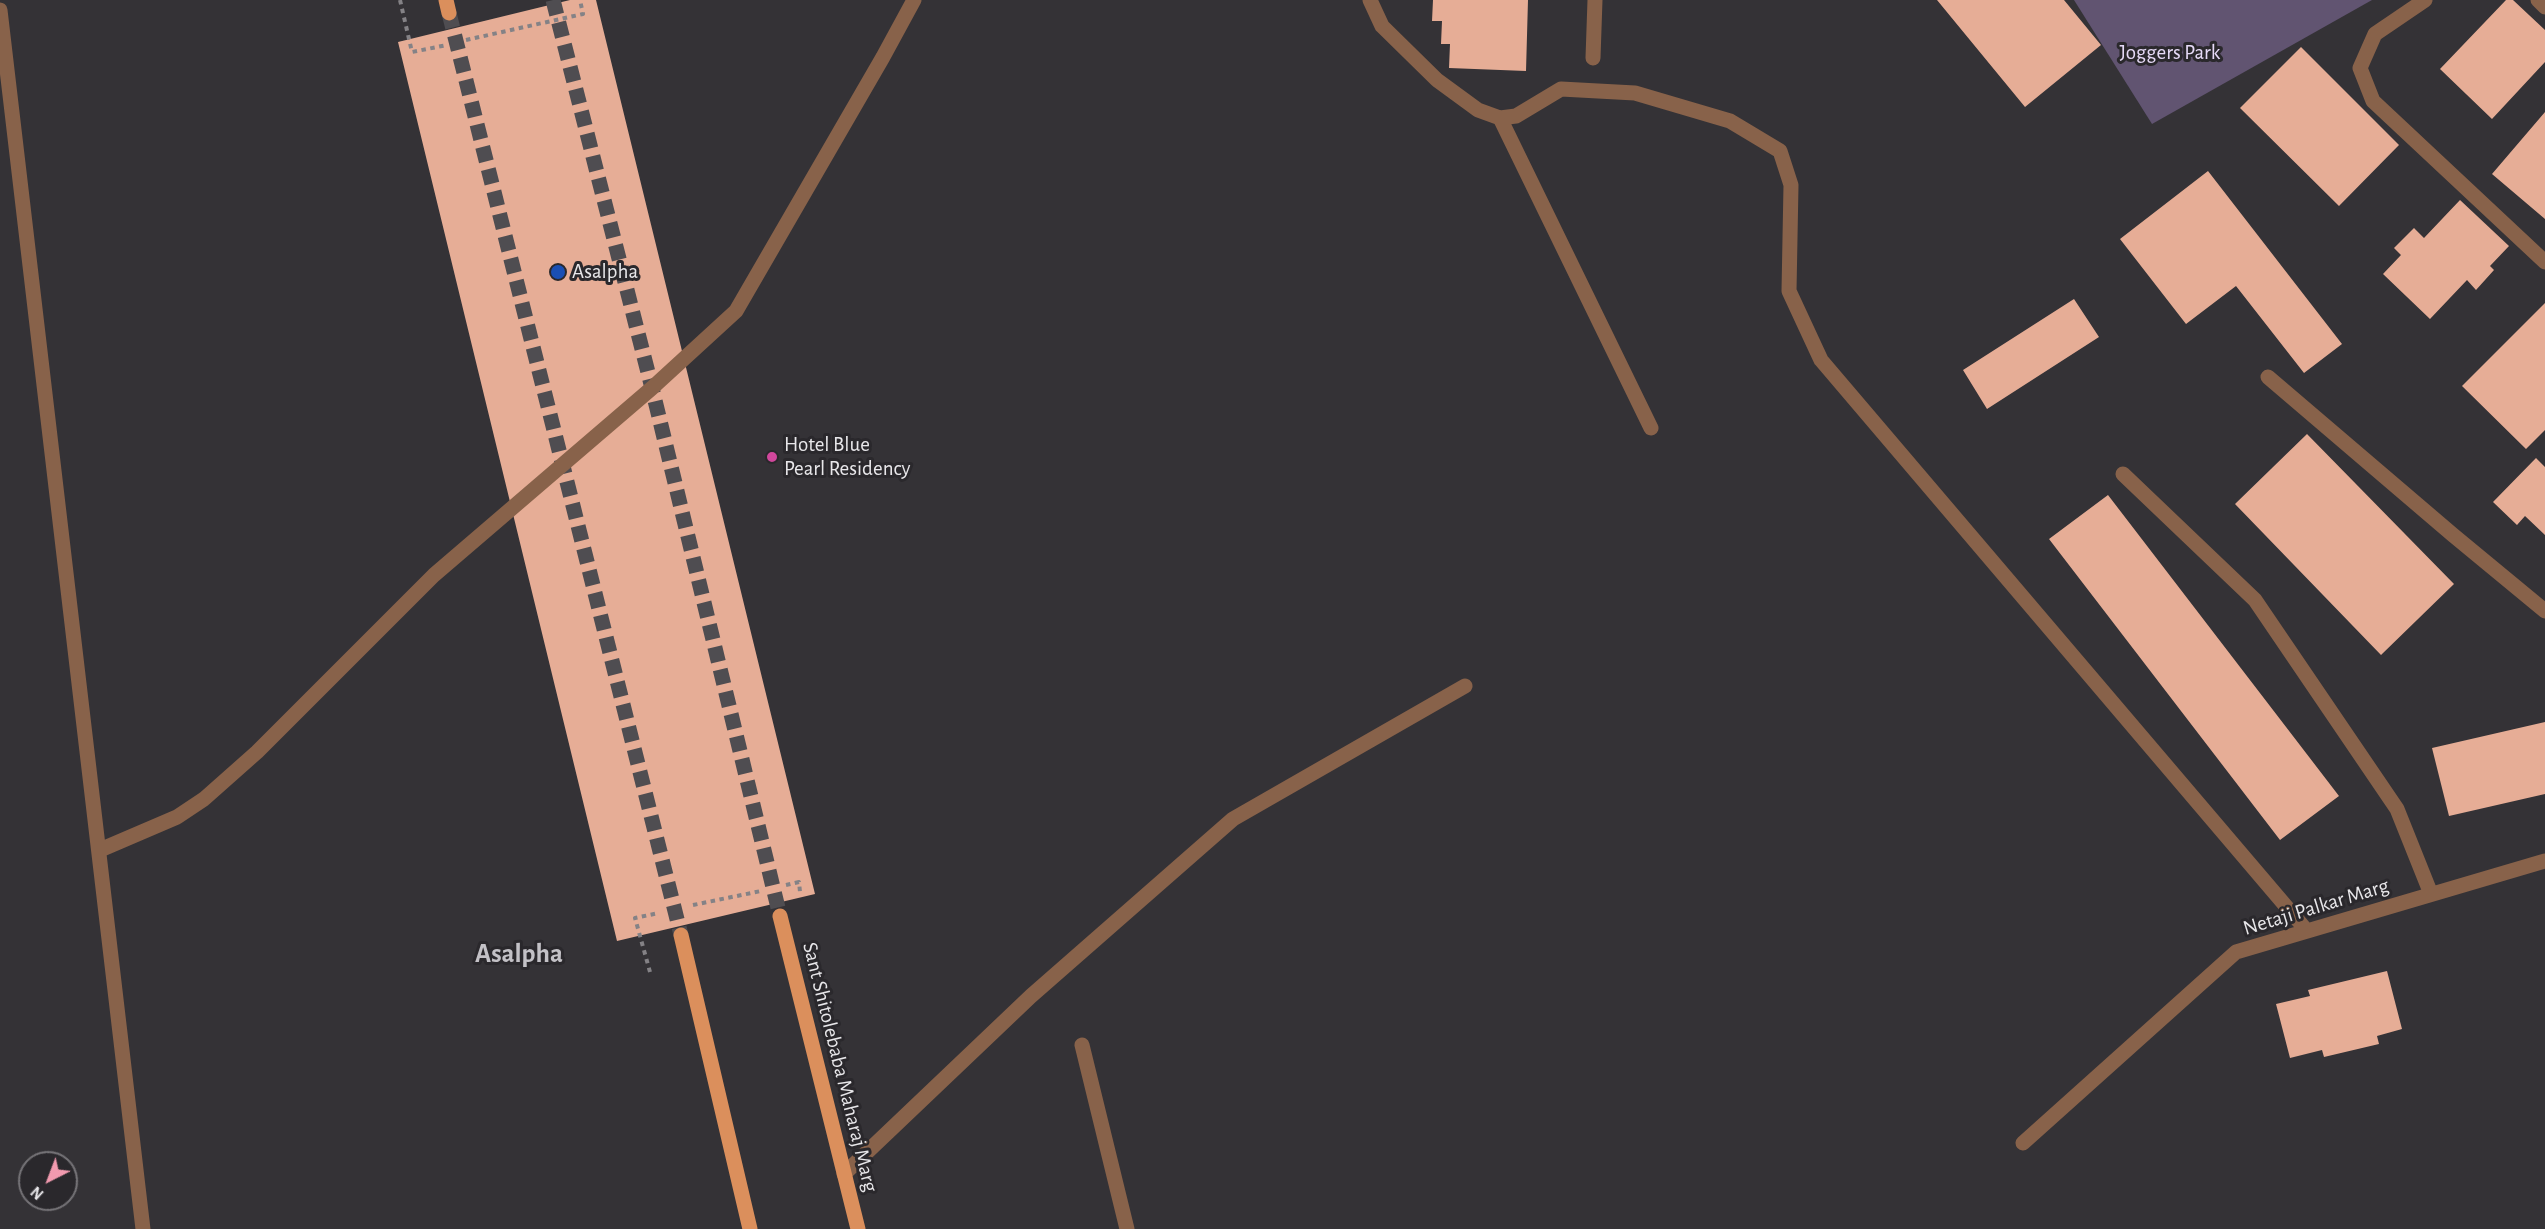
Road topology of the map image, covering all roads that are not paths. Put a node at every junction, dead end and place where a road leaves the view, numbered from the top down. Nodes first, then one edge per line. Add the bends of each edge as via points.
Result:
1 (914, 0) edge
2 (1370, 0) edge
3 (1595, 0) edge
4 (2425, 0) edge
5 (2538, 0) edge
6 (2545, 7) edge
7 (0, 10) edge
8 (1593, 58) dead end
9 (1500, 118) junction
10 (2545, 262) edge
11 (2268, 377) dead end
12 (1651, 428) dead end
13 (2123, 474) dead end
14 (2545, 611) edge
15 (1465, 686) dead end
16 (100, 849) junction
17 (2545, 861) edge
18 (2432, 894) junction
19 (780, 916) tunnel mouth
20 (2307, 931) junction
21 (681, 935) tunnel mouth
22 (1082, 1045) dead end
23 (2023, 1143) dead end
24 (844, 1174) junction
25 (143, 1229) edge
26 (750, 1229) edge
27 (858, 1229) edge
28 (1127, 1229) edge

1 - 16 street via 736,311 434,575 257,752 204,799 177,817
2 - 9 street via 1382,26 1437,81 1478,110
3 - 8 street
4 - 10 street via 2375,34 2360,68 2373,100
5 - 6 street
7 - 16 street
9 - 12 street
9 - 20 street via 1516,117 1561,89 1635,93 1730,122 1780,151 1791,185 1789,291 1821,360
11 - 14 street
13 - 18 street via 2255,600 2397,809
15 - 24 street via 1233,819 1031,996
16 - 25 street
17 - 18 street, Netaji Palkar Marg
18 - 20 street, Netaji Palkar Marg
19 - 24 main road, Sant Shitolebaba Maharaj Marg
20 - 23 street, Netaji Palkar Marg via 2236,952
21 - 26 main road
22 - 28 street
24 - 27 main road, Sant Shitolebaba Maharaj Marg

